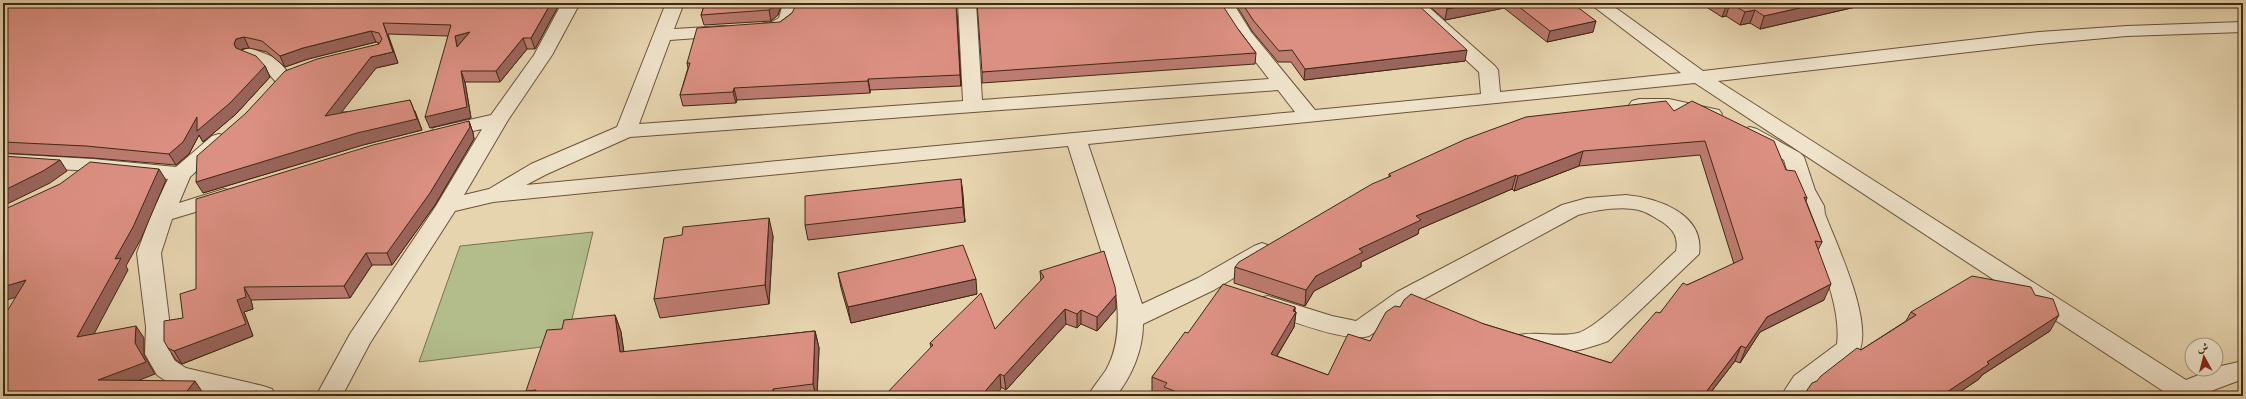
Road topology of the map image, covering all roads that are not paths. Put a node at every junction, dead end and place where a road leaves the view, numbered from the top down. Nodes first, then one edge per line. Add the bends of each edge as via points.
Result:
1 (571, 3) edge
2 (675, 3) edge
3 (792, 3) edge
4 (967, 3) edge
5 (1224, 3) edge
6 (1414, 3) edge
7 (1598, 3) edge
8 (2243, 27) edge
9 (662, 35) junction
10 (250, 54) edge
11 (302, 69) edge
12 (282, 77) junction
13 (1699, 77) junction
14 (1283, 84) junction
15 (268, 92) edge
16 (1491, 99) junction
17 (972, 106) junction
18 (1617, 107) edge
19 (1309, 116) junction
20 (498, 120) junction
21 (232, 129) edge
22 (626, 131) junction
23 (423, 137) edge
24 (1076, 139) junction
25 (3, 160) edge
26 (93, 165) junction
27 (181, 174) junction
28 (64, 185) edge
29 (245, 190) edge
30 (492, 195) junction
31 (447, 206) junction
32 (162, 215) junction
33 (1280, 240) edge
34 (1206, 284) junction
35 (1406, 298) junction
36 (1435, 309) edge
37 (1132, 319) junction
38 (1506, 336) edge
39 (2243, 370) edge
40 (2183, 394) edge
41 (263, 396) edge
42 (329, 396) edge
43 (1102, 396) edge
44 (1794, 396) edge

1 - 20 street via 543,55
2 - 9 street
3 - 9 street via 790,16 776,27
4 - 17 street
5 - 14 street via 1244,35
6 - 16 street via 1488,70
7 - 13 street
8 - 13 street via 2127,31 2039,38
9 - 22 street
10 - 12 street via 269,62
11 - 12 street
12 - 15 street
13 - 16 street
13 - 40 street
14 - 17 street
14 - 19 street
16 - 19 street
17 - 22 street
18 - 44 street via 1653,104 1698,110 1712,114 1793,157 1804,190 1813,206 1849,312 1851,330 1849,348 1803,382
19 - 24 street
20 - 23 street
20 - 31 street
21 - 27 street
22 - 30 street via 539,169
24 - 30 street
24 - 37 street via 1129,301
25 - 26 street
26 - 27 street
26 - 28 street
27 - 32 street
29 - 32 street
30 - 31 street
31 - 42 street via 359,340
32 - 41 street via 148,253 158,327 158,354 166,368 178,376
33 - 34 street
34 - 35 street via 1330,324 1360,330
34 - 37 street
35 - 36 street
35 - 38 street via 1570,210 1587,205 1626,202 1646,204 1678,222 1686,232 1689,243 1687,254 1599,335 1585,341 1554,346 1520,342
37 - 43 street via 1129,346 1121,366
39 - 40 street via 2230,373

